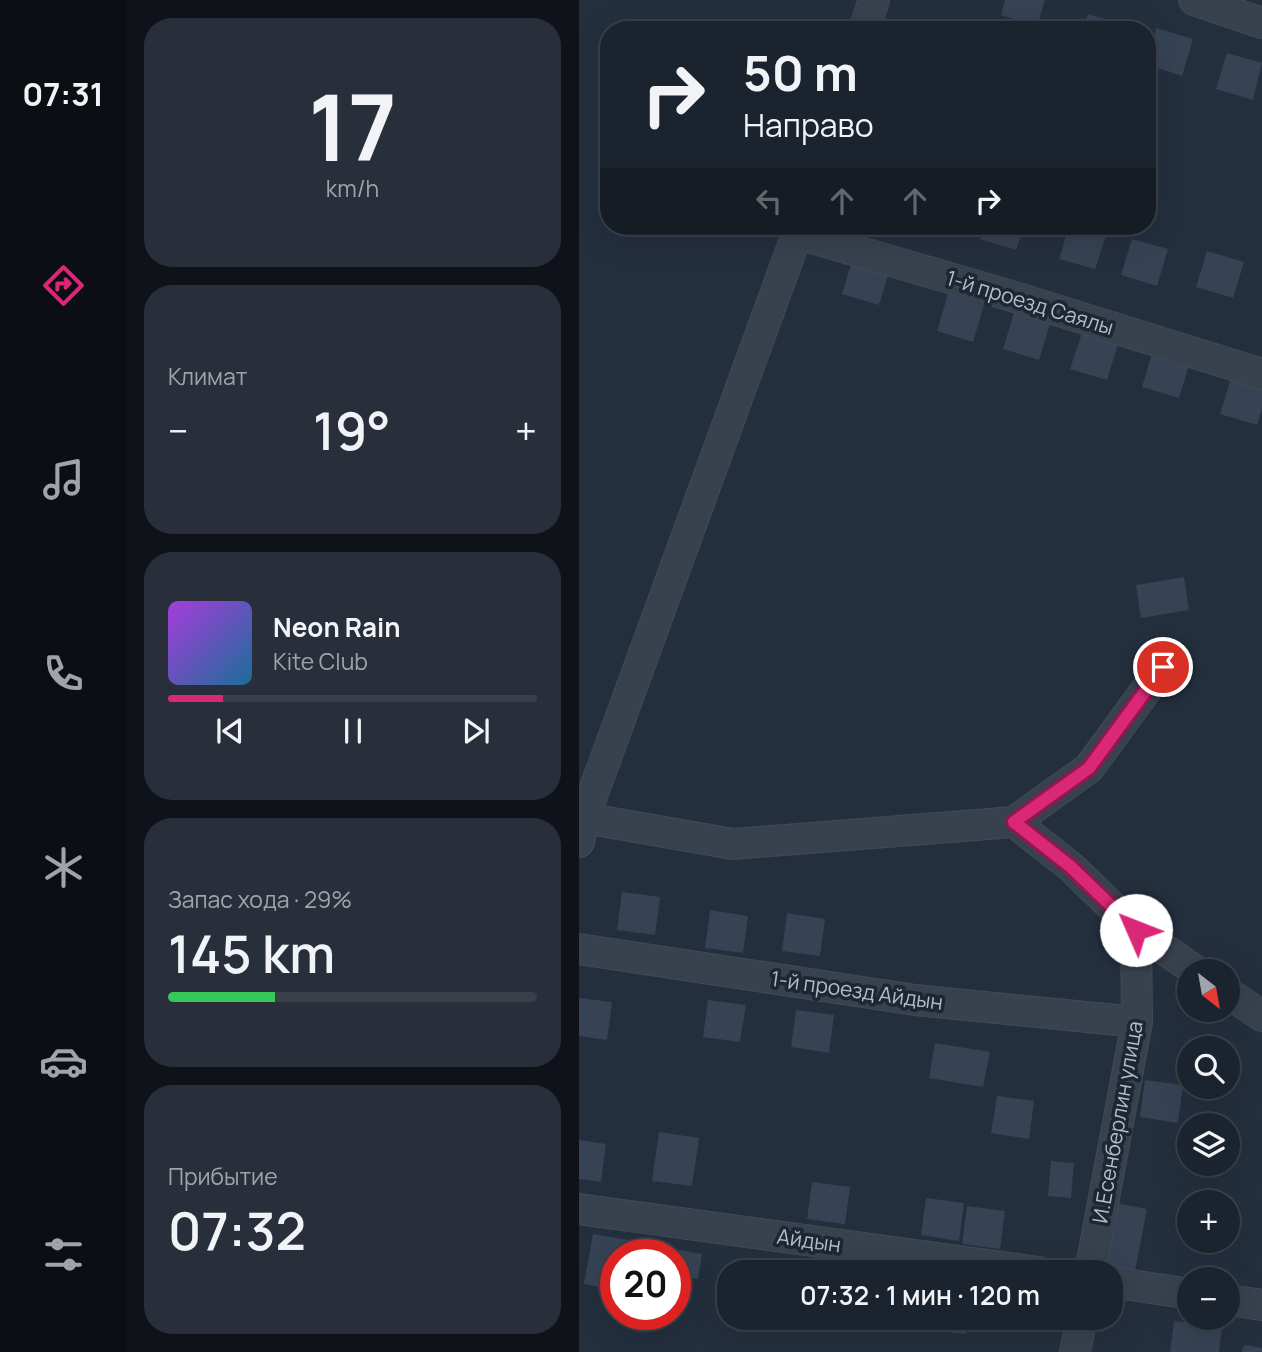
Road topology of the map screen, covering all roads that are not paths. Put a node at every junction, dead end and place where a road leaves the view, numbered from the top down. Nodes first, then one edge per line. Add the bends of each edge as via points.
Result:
1 (874, 0) edge
2 (1194, 0) edge
3 (867, 21) edge
4 (1262, 23) edge
5 (797, 235) edge
6 (815, 235) edge
7 (1262, 374) edge
8 (1163, 667) dead end
9 (1014, 822) junction
10 (581, 824) edge
11 (1136, 930) junction
12 (579, 949) edge
13 (1178, 959) edge
14 (1241, 1002) edge
15 (1262, 1016) edge
16 (1137, 1022) junction
17 (579, 1209) edge
18 (951, 1260) edge
19 (1092, 1260) edge
20 (1123, 1284) edge
21 (1177, 1292) edge
22 (1240, 1302) edge
23 (1262, 1305) edge
24 (1080, 1330) edge
25 (1075, 1352) edge

1 - 3 street
2 - 4 street
5 - 10 street
6 - 7 street, 1-й проезд Саялы
8 - 9 street via 1089,768
9 - 10 street via 733,844
9 - 11 street via 1071,867
11 - 13 street
11 - 16 street, И.Есенберлин улица
12 - 16 street, 1-й проезд Айдын via 915,1000
14 - 15 street
16 - 19 street, И.Есенберлин улица
17 - 18 street, Айдын
20 - 21 street
22 - 23 street
24 - 25 street

